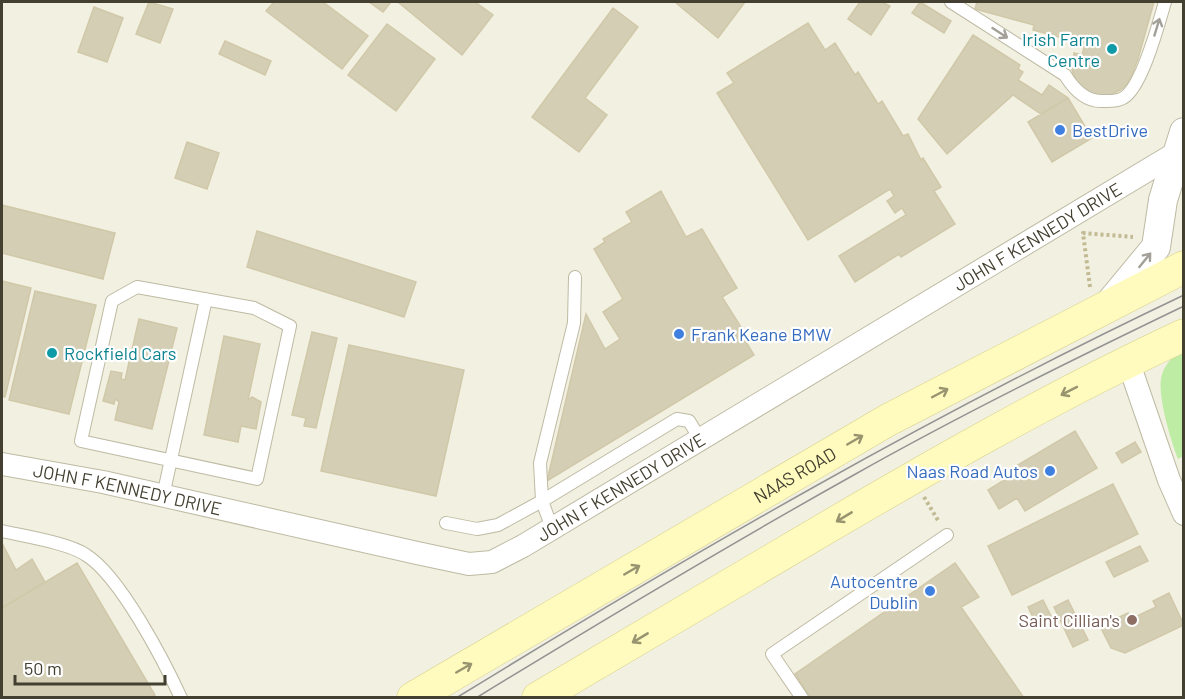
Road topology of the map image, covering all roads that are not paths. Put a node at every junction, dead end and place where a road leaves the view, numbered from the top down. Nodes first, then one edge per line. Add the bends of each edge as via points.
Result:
1 (951, 2) edge
2 (1165, 2) edge
3 (1176, 154) edge
4 (1184, 212) edge
5 (1184, 267) edge
6 (575, 277) dead end
7 (1099, 296) junction
8 (206, 299) junction
9 (1184, 335) edge
10 (1128, 361) junction
11 (700, 439) junction
12 (170, 461) junction
13 (2, 464) edge
14 (163, 496) junction
15 (542, 501) junction
16 (1184, 514) edge
17 (446, 523) dead end
18 (552, 528) junction
19 (2, 531) edge
20 (947, 535) road end
21 (178, 696) edge
22 (413, 698) edge
23 (538, 698) edge
24 (802, 698) edge

1 -> 2 lane via 1065,75 1073,88 1095,101 1124,98 1134,88
3 - 4 street via 1180,209
7 -> 3 street via 1156,247 1163,200
3 - 11 street, JOHN F KENNEDY DRIVE
5 - 7 main road, NAAS ROAD
6 - 15 lane via 574,322 540,463
22 -> 7 main road, NAAS ROAD
8 - 12 lane
8 - 12 lane via 137,287 112,302 81,441
8 - 12 lane via 254,308 290,326 262,458 257,479
9 - 10 main road
10 - 16 street
10 -> 23 main road via 912,477
11 - 15 lane via 689,421 677,418
11 - 18 street, JOHN F KENNEDY DRIVE
12 - 14 lane
13 - 14 street, JOHN F KENNEDY DRIVE
14 - 18 street, JOHN F KENNEDY DRIVE via 469,564 492,562
15 - 17 lane via 498,525 477,529
15 - 18 lane
19 - 21 lane via 86,554 105,571 139,621
20 - 24 lane via 772,654

